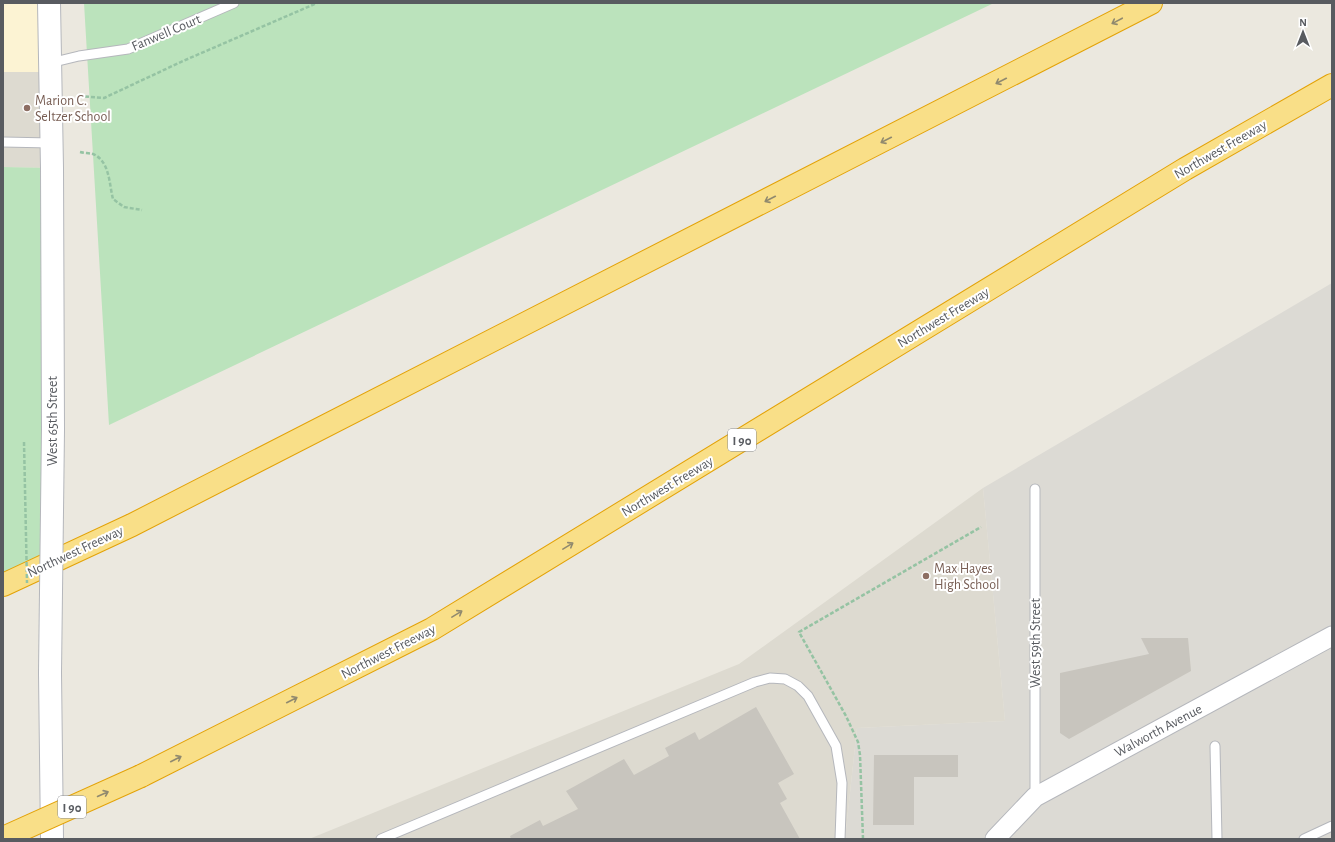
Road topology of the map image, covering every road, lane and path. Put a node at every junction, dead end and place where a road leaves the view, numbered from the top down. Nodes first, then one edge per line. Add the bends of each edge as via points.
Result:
1 (49, 3) edge
2 (234, 3) edge
3 (318, 3) edge
4 (1152, 3) edge
5 (50, 63) junction
6 (1332, 85) edge
7 (80, 96) dead end
8 (3, 142) edge
9 (52, 143) junction
10 (80, 152) dead end
11 (142, 210) dead end
12 (24, 442) dead end
13 (1035, 489) dead end
14 (981, 527) dead end
15 (3, 585) edge
16 (27, 585) dead end
17 (1332, 636) edge
18 (1215, 746) dead end
19 (1035, 797) junction
20 (1332, 826) edge
21 (3, 838) edge
22 (52, 839) edge
23 (381, 839) edge
24 (840, 839) edge
25 (863, 839) edge
26 (995, 839) edge
27 (1217, 839) edge
28 (1304, 839) edge

1 - 5 street, West 65th Street
2 - 5 lane, Fanwell Court via 128,49
3 - 7 path via 104,98
4 -> 15 highway, Northwest Freeway via 132,525
5 - 9 street, West 65th Street
21 -> 6 highway, Northwest Freeway / I 90, bridge via 141,776 432,629 1185,169
8 - 9 lane
9 - 22 street, West 65th Street, bridge
10 - 11 path via 93,154 102,160 108,172 113,199 124,207
12 - 16 path, bridge
13 - 19 lane, West 59th Street
14 - 25 path via 799,632 858,742
17 - 19 street, Walworth Avenue
18 - 27 lane
19 - 26 street, Walworth Avenue
20 - 28 lane
23 - 24 lane via 754,682 770,678 786,679 808,696 836,746 842,784

